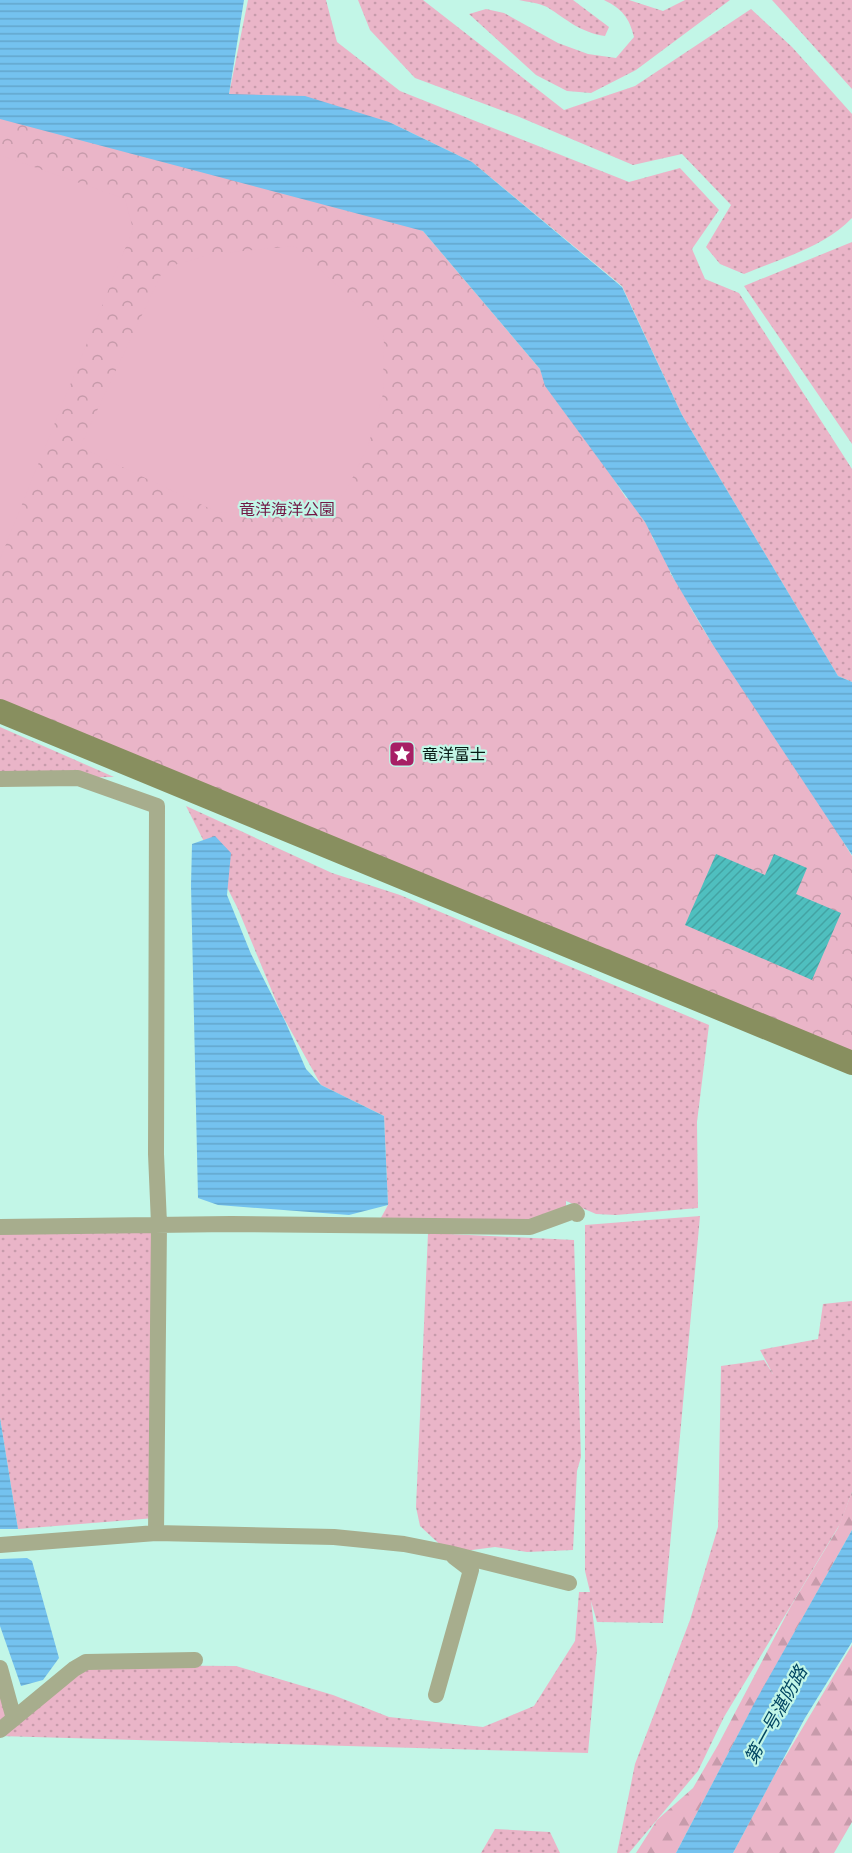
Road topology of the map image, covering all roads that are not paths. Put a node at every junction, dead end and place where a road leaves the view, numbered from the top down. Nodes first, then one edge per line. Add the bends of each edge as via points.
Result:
1 (0, 711) edge
2 (0, 778) edge
3 (852, 1063) edge
4 (577, 1214) dead end
5 (159, 1224) junction
6 (0, 1227) edge
7 (156, 1533) junction
8 (0, 1545) edge
9 (449, 1552) junction
10 (569, 1583) dead end
11 (195, 1660) dead end
12 (0, 1668) edge
13 (435, 1695) dead end
14 (14, 1719) junction
15 (0, 1730) edge

1 - 3 street
2 - 5 street via 78,778 157,807
4 - 5 street via 574,1211 530,1227
5 - 6 street
5 - 7 street
7 - 8 street
7 - 9 street via 334,1537
9 - 10 street
9 - 13 street via 471,1570
11 - 14 street via 86,1662
12 - 14 street
14 - 15 street

